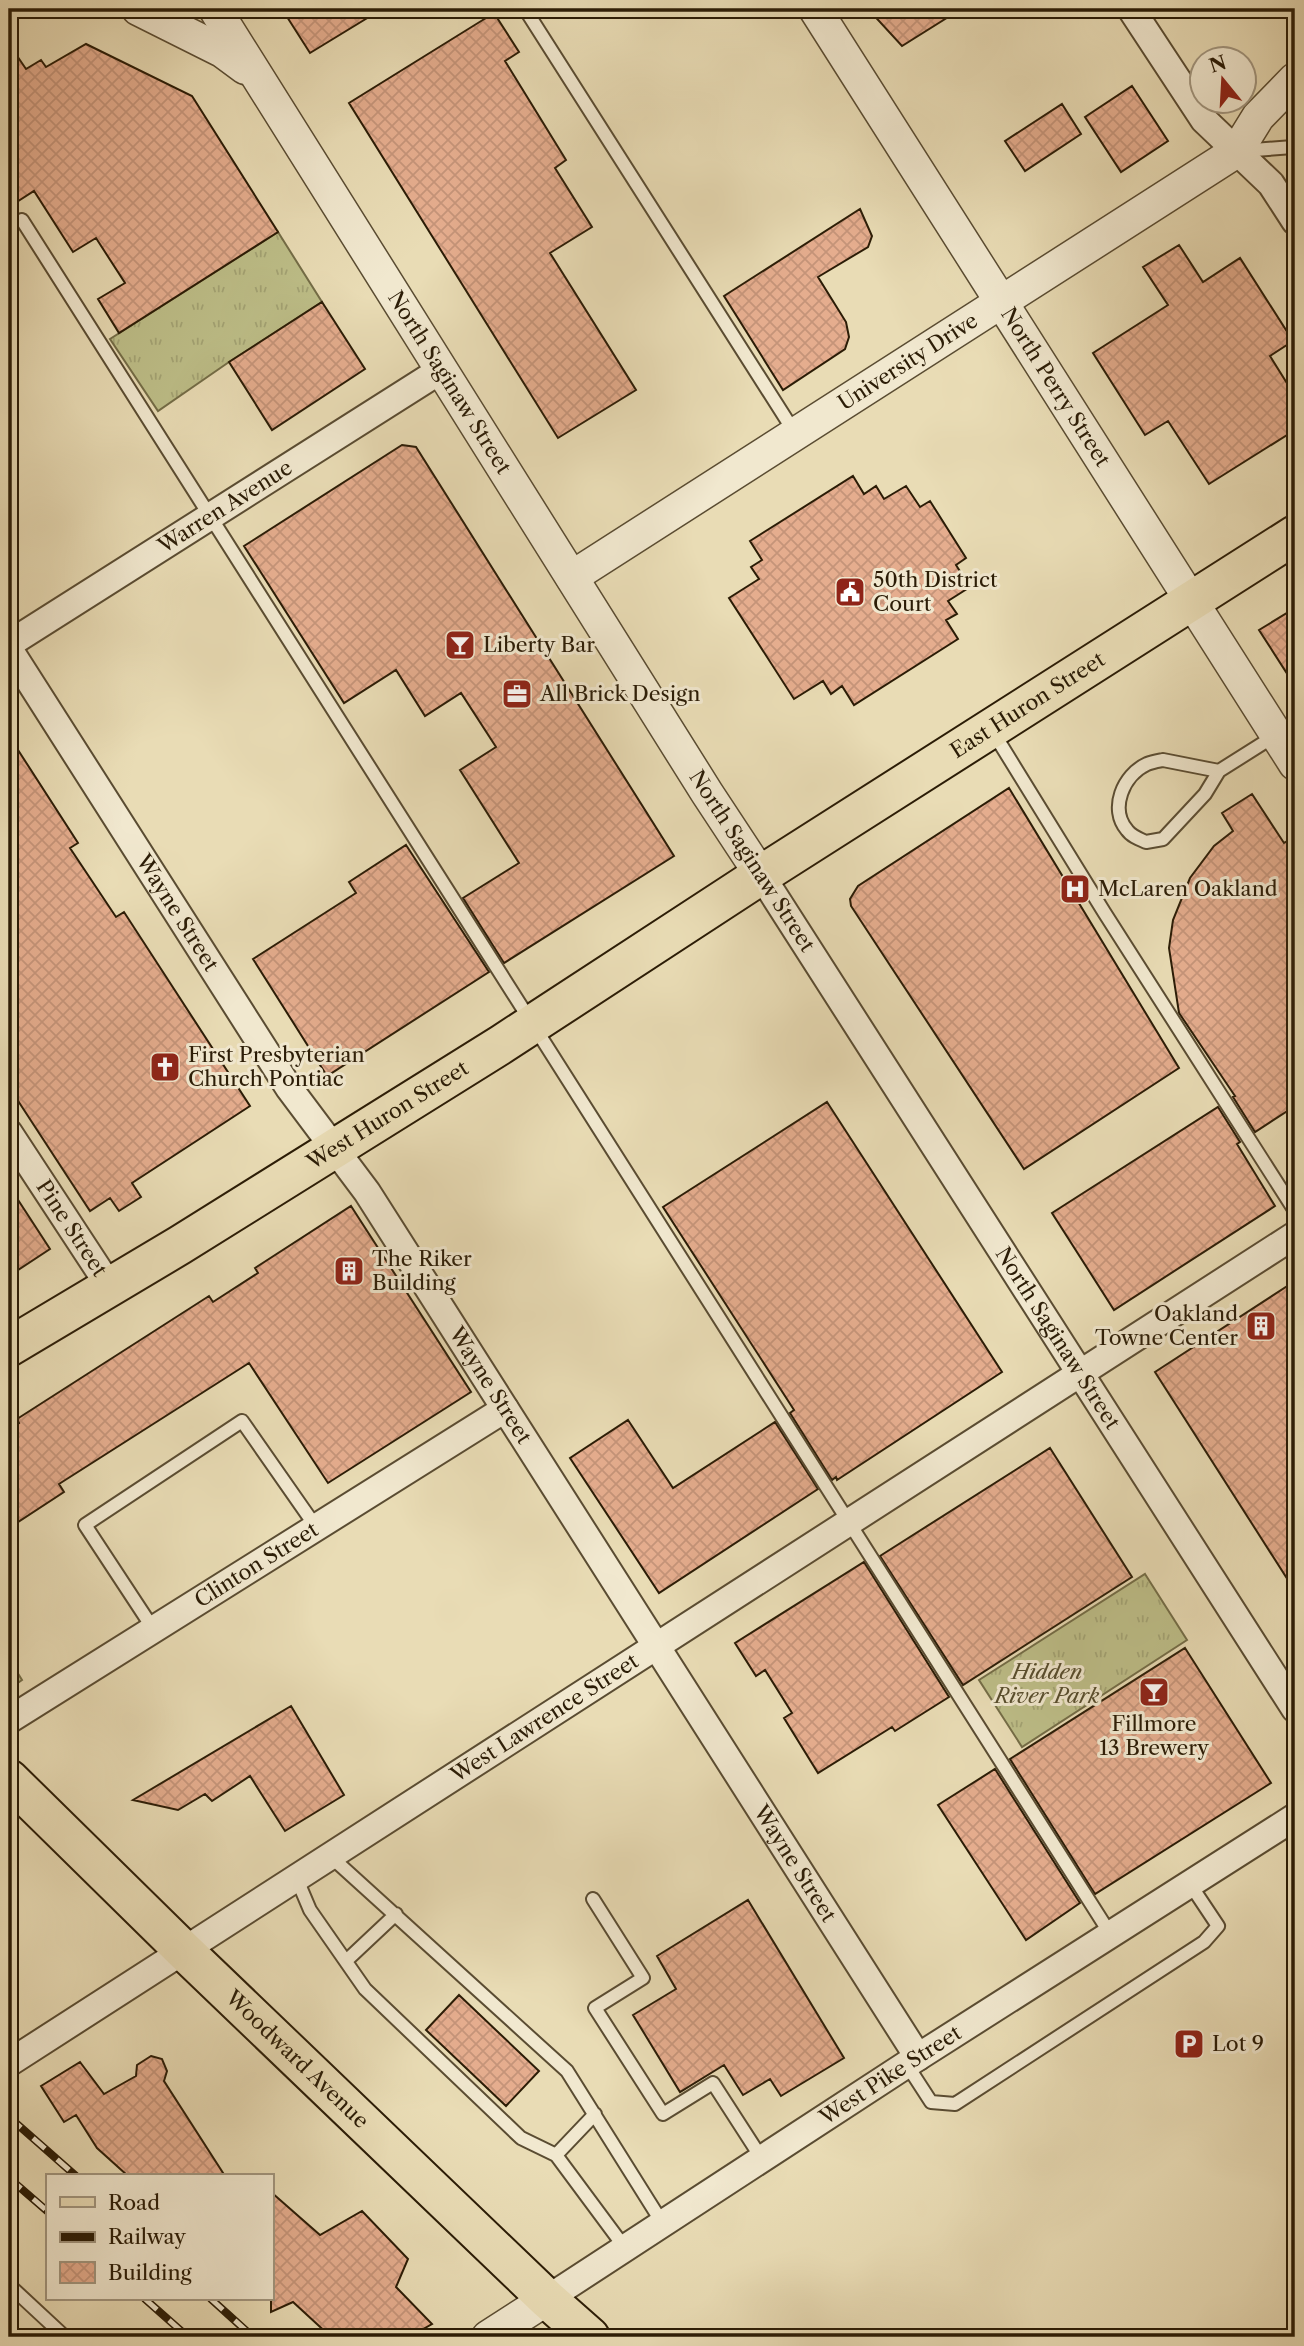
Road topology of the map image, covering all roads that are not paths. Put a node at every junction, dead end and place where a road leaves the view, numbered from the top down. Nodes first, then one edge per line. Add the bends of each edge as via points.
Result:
1 (138, 9) edge
2 (215, 9) edge
3 (525, 9) edge
4 (814, 9) edge
5 (1131, 9) edge
6 (1295, 79) edge
7 (259, 80) junction
8 (1295, 145) edge
9 (1237, 151) junction
10 (22, 220) dead end
11 (1295, 221) edge
12 (1001, 302) junction
13 (441, 370) junction
14 (795, 434) junction
15 (210, 516) junction
16 (1295, 535) edge
17 (572, 577) junction
18 (1192, 601) junction
19 (9, 646) edge
20 (992, 730) junction
21 (1277, 735) junction
22 (1295, 764) edge
23 (1219, 771) junction
24 (761, 876) junction
25 (532, 1024) junction
26 (9, 1133) edge
27 (334, 1150) junction
28 (1295, 1211) edge
29 (1295, 1235) edge
30 (110, 1287) junction
31 (9, 1347) edge
32 (1082, 1374) junction
33 (505, 1409) junction
34 (850, 1523) junction
35 (316, 1527) junction
36 (154, 1630) junction
37 (657, 1646) junction
38 (1295, 1709) edge
39 (9, 1720) edge
40 (9, 1779) edge
41 (1295, 1816) edge
42 (329, 1855) junction
43 (296, 1876) junction
44 (1191, 1884) junction
45 (593, 1899) dead end
46 (396, 1914) junction
47 (1111, 1935) junction
48 (182, 1950) junction
49 (346, 1961) junction
50 (913, 2061) junction
51 (9, 2063) edge
52 (595, 2114) junction
53 (556, 2155) junction
54 (762, 2160) junction
55 (663, 2224) junction
56 (625, 2248) junction
57 (9, 2285) edge
58 (547, 2299) junction
59 (65, 2337) edge
60 (488, 2337) edge
61 (590, 2337) edge

1 - 7 street via 222,51
2 - 7 street, North Saginaw Street
3 - 14 lane
4 - 12 street, North Perry Street
5 - 9 street via 1204,120
6 - 9 street, University Drive via 1258,117
7 - 13 street, North Saginaw Street
8 - 9 lane
9 - 11 street via 1271,184
9 - 12 street, University Drive
10 - 15 lane
12 - 14 street, University Drive
12 - 18 street, North Perry Street
13 - 15 street, Warren Avenue
13 - 17 street, North Saginaw Street
14 - 17 street, University Drive
15 - 19 street, Warren Avenue
15 - 25 lane
16 - 18 main road, East Huron Street
17 - 24 street, North Saginaw Street
18 - 20 main road, East Huron Street
18 - 21 street, North Perry Street
19 - 27 street, Wayne Street via 289,1088
20 - 24 main road, East Huron Street
20 - 28 lane
21 - 22 street, North Perry Street
21 - 23 lane
23 - 23 lane via 1163,760 1146,764 1123,787 1120,821 1129,833 1146,842 1163,839 1205,794
24 - 25 main road, West Huron Street
24 - 32 street, North Saginaw Street
25 - 27 main road, West Huron Street
25 - 34 lane
26 - 30 street, Pine Street
27 - 30 main road, West Huron Street
27 - 33 street, Wayne Street via 367,1192
29 - 32 street, West Lawrence Street
30 - 31 main road, West Huron Street
32 - 34 street, West Lawrence Street
32 - 38 street, North Saginaw Street
33 - 35 street, Clinton Street
33 - 37 street, Wayne Street
34 - 37 street, West Lawrence Street
34 - 47 lane
35 - 36 street, Clinton Street
35 - 36 lane via 242,1421 85,1525
36 - 39 street, Clinton Street
37 - 42 street, West Lawrence Street
37 - 50 street, Wayne Street
40 - 48 main road, Woodward Avenue
41 - 44 street, West Pike Street
42 - 43 street, West Lawrence Street
42 - 46 lane
43 - 48 street, West Lawrence Street
43 - 49 lane via 310,1910
44 - 47 street, West Pike Street
44 - 50 lane via 1218,1926 1204,1942 955,2104 931,2102
45 - 54 lane via 643,1978 596,2008 663,2114 713,2083
46 - 49 lane
46 - 52 lane via 567,2071
47 - 50 street, West Pike Street
48 - 51 street, West Lawrence Street
48 - 58 main road, Woodward Avenue
49 - 53 lane via 365,1989 521,2138
50 - 54 street, West Pike Street
52 - 53 lane
52 - 55 lane
53 - 56 lane
54 - 55 street, West Pike Street
55 - 56 street, West Pike Street
56 - 58 street, West Pike Street
57 - 59 lane
58 - 60 street, West Pike Street
58 - 61 main road, Woodward Avenue

